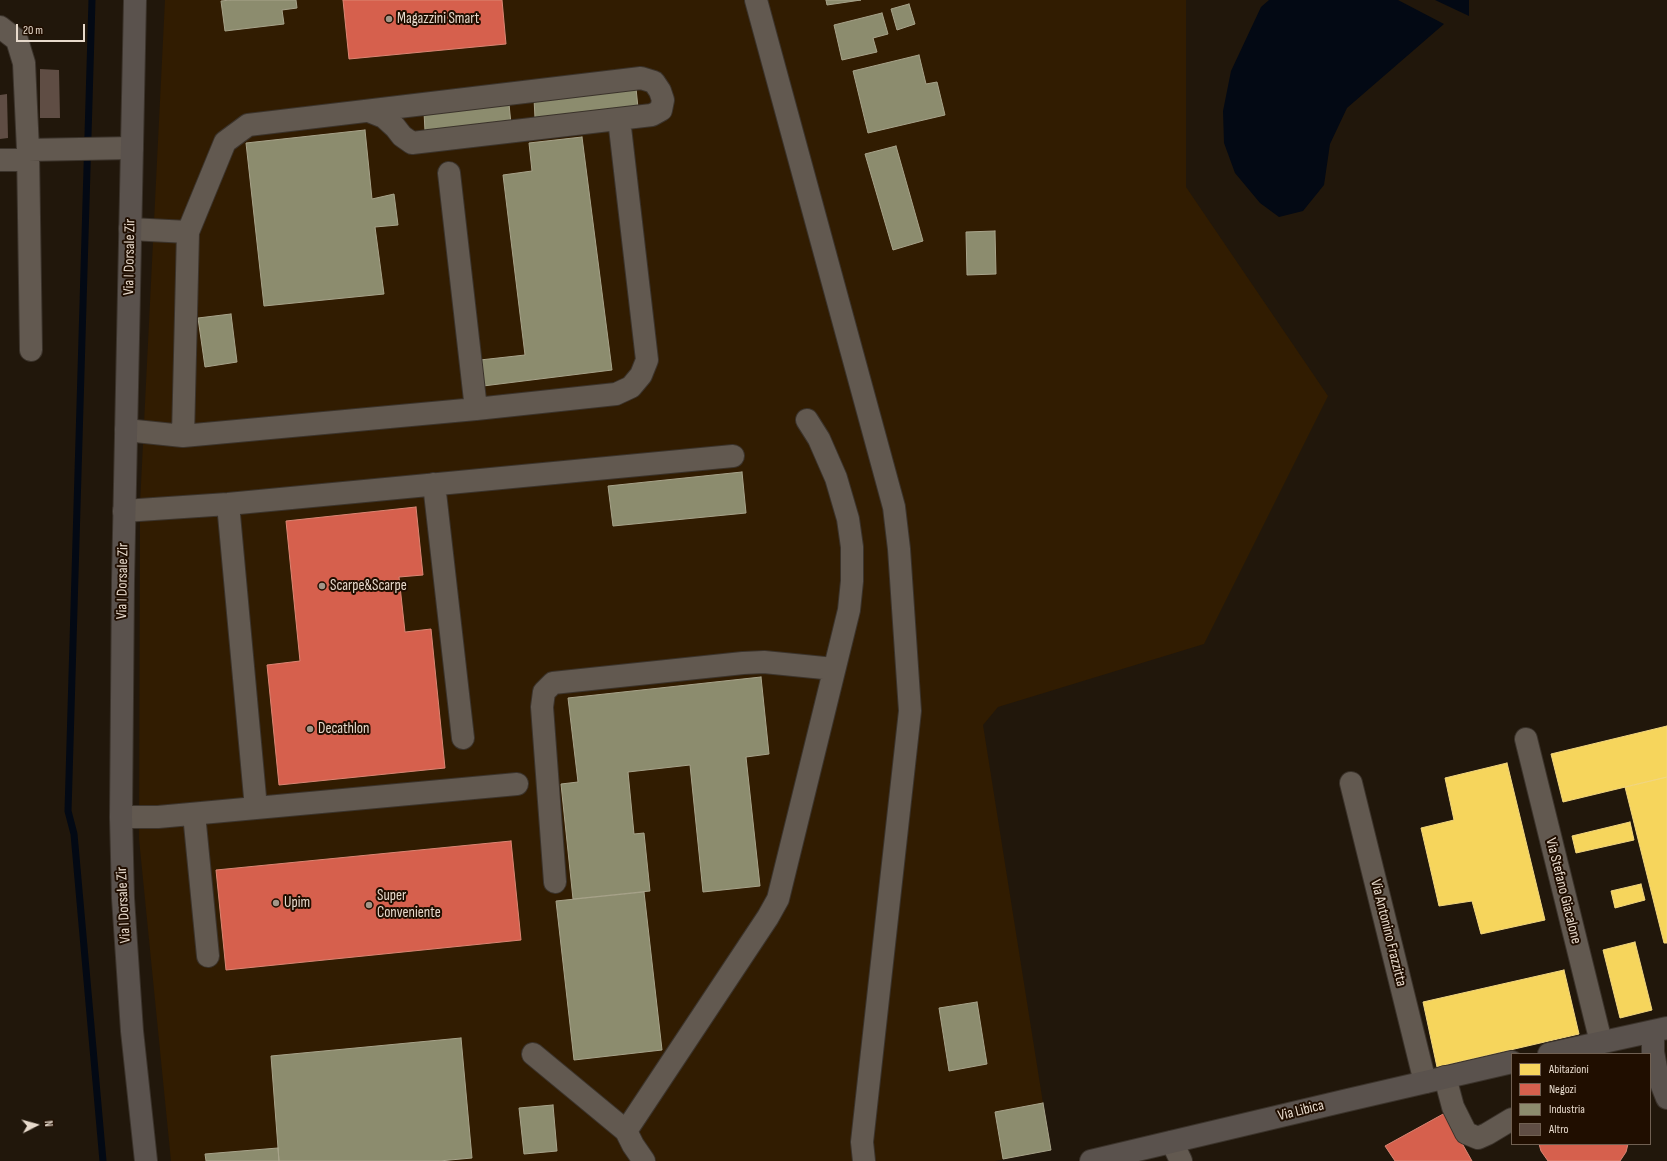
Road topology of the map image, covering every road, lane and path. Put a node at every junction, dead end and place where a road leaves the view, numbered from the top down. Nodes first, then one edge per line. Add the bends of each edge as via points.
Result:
1 (135, 0) edge
2 (756, 0) edge
3 (0, 27) edge
4 (369, 110) junction
5 (620, 119) junction
6 (132, 148) junction
7 (28, 155) junction
8 (0, 160) edge
9 (449, 173) dead end
10 (130, 229) junction
11 (188, 232) junction
12 (31, 350) dead end
13 (476, 409) junction
14 (807, 420) dead end
15 (126, 430) junction
16 (183, 436) junction
17 (733, 456) dead end
18 (434, 484) junction
19 (228, 504) junction
20 (124, 512) junction
21 (834, 669) junction
22 (463, 738) dead end
23 (1526, 739) dead end
24 (1350, 783) dead end
25 (517, 784) dead end
26 (256, 808) junction
27 (194, 814) junction
28 (121, 818) junction
29 (556, 882) dead end
30 (208, 956) dead end
31 (1660, 1030) edge
32 (1601, 1042) junction
33 (1553, 1053) edge
34 (533, 1054) dead end
35 (1511, 1062) edge
36 (1435, 1080) junction
37 (1667, 1098) edge
38 (1511, 1120) edge
39 (626, 1131) junction
40 (1176, 1152) edge
41 (146, 1161) edge
42 (644, 1161) edge
43 (864, 1161) edge
44 (1091, 1161) edge

1 - 6 main road, Via I Dorsale Zir
2 - 43 street via 894,507 900,549 910,711 862,1142
3 - 7 street via 17,40 24,63
4 - 5 street via 384,117 412,143
4 - 5 street via 641,78 654,82 663,100 661,110 652,115
4 - 11 street via 248,125 225,142
5 - 13 street via 647,360 641,375 631,387 616,394
6 - 7 street via 77,149
6 - 10 main road, Via I Dorsale Zir
7 - 8 street
7 - 12 street
9 - 13 street
10 - 11 street
10 - 15 main road, Via I Dorsale Zir
11 - 16 street
13 - 16 street
14 - 21 street via 819,439 836,478 848,519 852,547 849,610
15 - 16 street
15 - 20 main road, Via I Dorsale Zir
17 - 18 street
18 - 19 street
18 - 22 street
19 - 20 street
19 - 26 street
20 - 28 main road, Via I Dorsale Zir
21 - 29 street via 764,662 742,663 553,683 544,692 542,707
21 - 39 street via 778,899
23 - 32 street, Via Stefano Giacalone
24 - 36 street, Via Antonino Frazzitta
25 - 26 street
26 - 27 street
27 - 28 street
27 - 30 street
28 - 41 main road, Via I Dorsale Zir via 123,898 132,1031
31 - 32 main road
31 - 37 main road via 1653,1052 1657,1073
32 - 33 main road
34 - 39 street
35 - 36 main road, Via Libica
36 - 38 street, Via Antonino Frazzitta via 1466,1133 1478,1138
36 - 40 main road, Via Libica
39 - 42 street
40 - 44 main road, Via Libica

